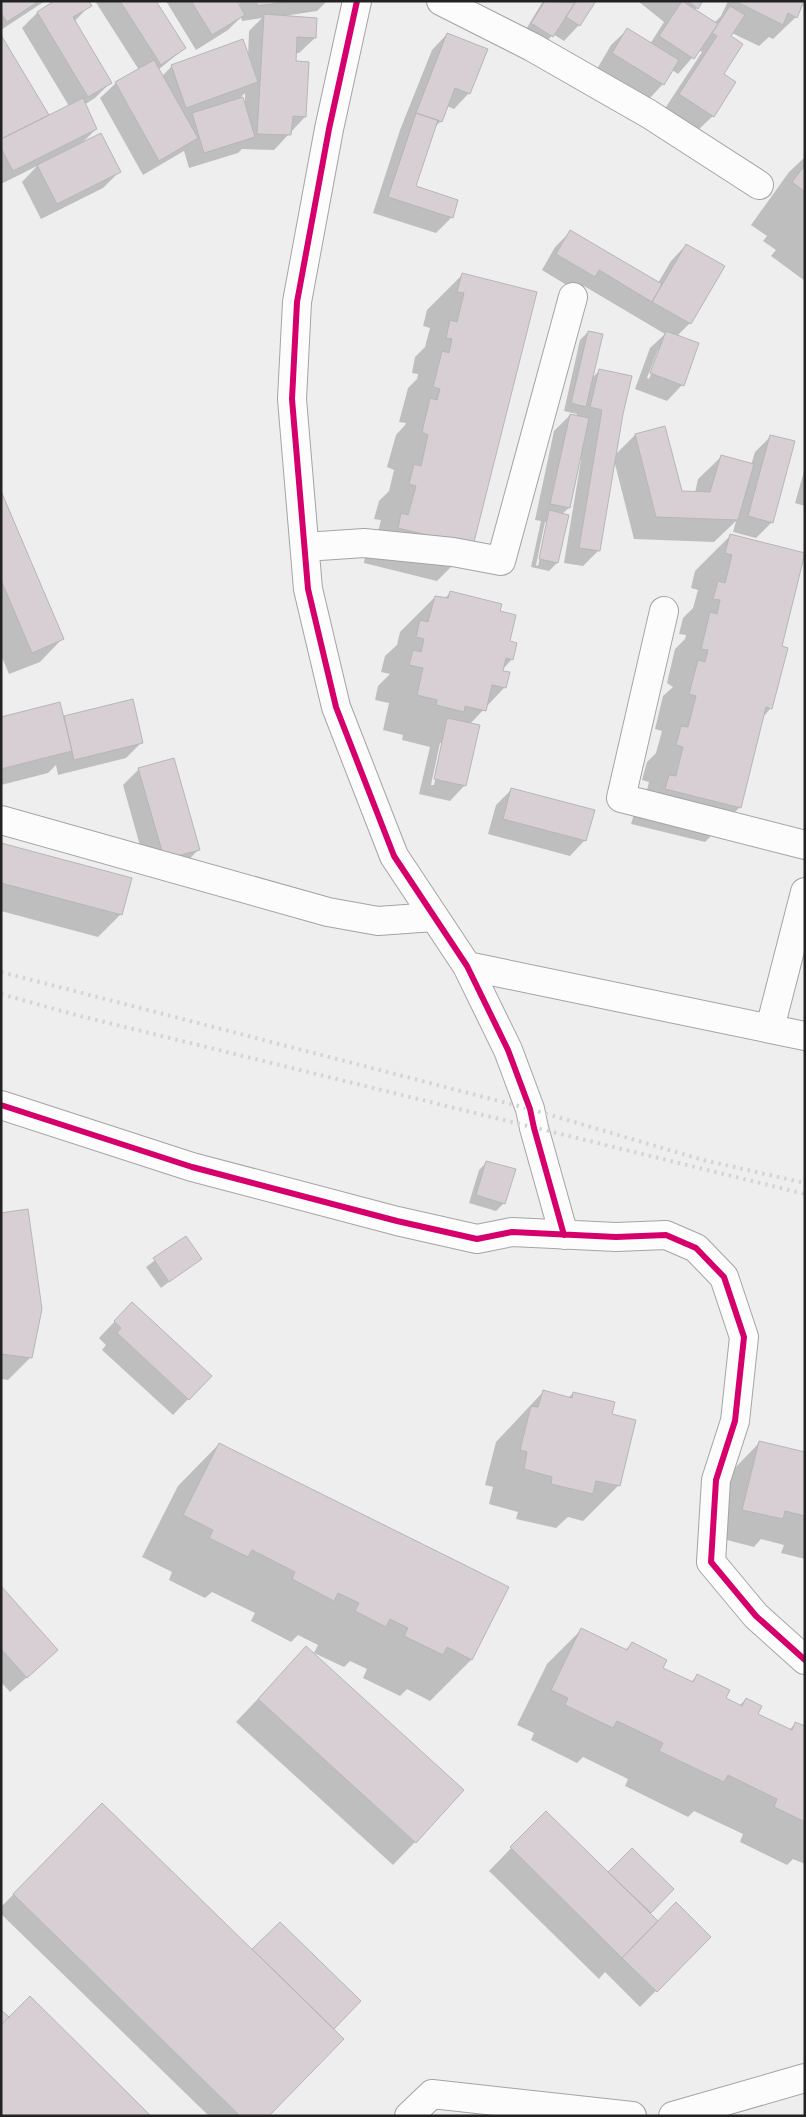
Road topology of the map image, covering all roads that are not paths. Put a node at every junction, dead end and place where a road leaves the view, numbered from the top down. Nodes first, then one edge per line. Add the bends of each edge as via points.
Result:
1 (357, 1) edge
2 (441, 1) edge
3 (759, 185) dead end
4 (573, 298) dead end
5 (305, 547) junction
6 (664, 611) dead end
7 (1, 820) edge
8 (805, 845) edge
9 (805, 892) edge
10 (434, 917) junction
11 (467, 966) junction
12 (770, 1028) junction
13 (805, 1036) edge
14 (1, 1105) edge
15 (564, 1235) junction
16 (805, 1660) edge
17 (805, 2078) edge
18 (409, 2116) edge
19 (632, 2116) edge
20 (673, 2116) edge

1 - 5 street via 297,302 292,399
2 - 3 street via 549,56 649,114
4 - 5 street via 501,561 453,552 364,543
5 - 10 street via 308,589 336,707 394,856
6 - 8 street via 621,798
7 - 10 street via 328,912 378,921
9 - 12 street
10 - 11 street
11 - 12 street
11 - 15 street via 508,1050 530,1109
12 - 13 street
14 - 15 street via 192,1166 397,1221 477,1239 512,1232
15 - 16 street via 666,1235 696,1248 724,1277 744,1337 735,1421 716,1480 711,1562 756,1616
17 - 20 street
18 - 19 street via 432,2094

